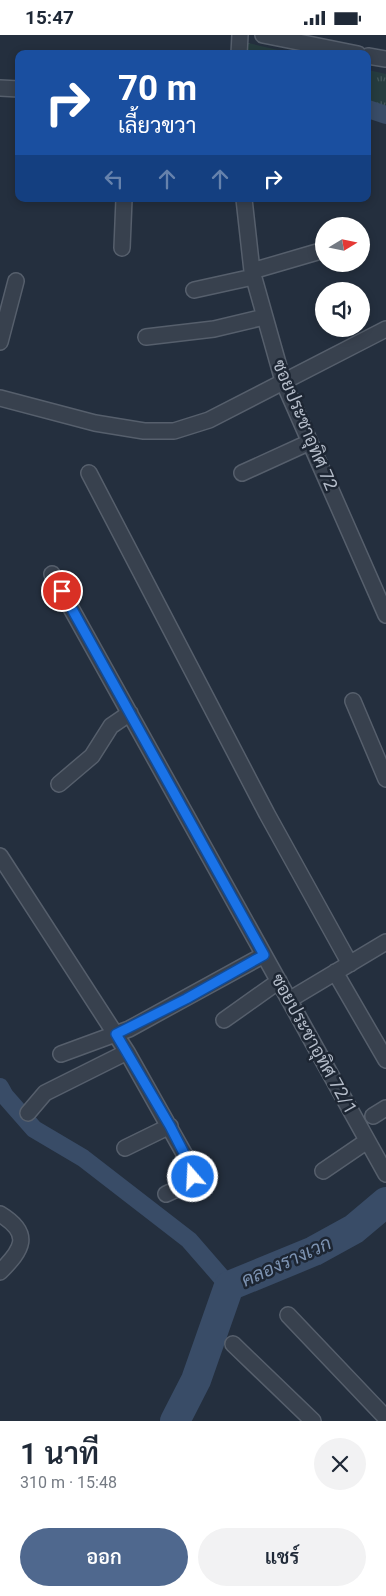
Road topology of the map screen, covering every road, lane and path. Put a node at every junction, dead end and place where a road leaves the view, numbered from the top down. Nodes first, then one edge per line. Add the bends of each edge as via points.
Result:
1 (240, 35) edge
2 (263, 35) edge
3 (239, 50) edge
4 (338, 50) edge
5 (371, 56) edge
6 (386, 59) edge
7 (0, 88) edge
8 (15, 89) edge
9 (124, 202) edge
10 (244, 202) edge
11 (122, 248) dead end
12 (315, 253) edge
13 (252, 274) junction
14 (16, 281) dead end
15 (194, 290) dead end
16 (264, 317) junction
17 (386, 329) edge
18 (146, 337) dead end
19 (0, 342) edge
20 (282, 381) junction
21 (0, 398) edge
22 (310, 442) junction
23 (89, 473) dead end
24 (242, 473) dead end
25 (52, 574) dead end
26 (386, 615) edge
27 (353, 701) dead end
28 (130, 713) junction
29 (386, 779) edge
30 (59, 784) dead end
31 (0, 856) edge
32 (386, 942) edge
33 (264, 955) junction
34 (350, 964) junction
35 (335, 972) junction
36 (279, 981) junction
37 (289, 1000) junction
38 (224, 1020) dead end
39 (116, 1034) junction
40 (127, 1052) junction
41 (61, 1054) dead end
42 (386, 1060) edge
43 (386, 1108) edge
44 (28, 1113) dead end
45 (373, 1116) dead end
46 (170, 1126) junction
47 (367, 1141) junction
48 (125, 1148) dead end
49 (323, 1171) dead end
50 (386, 1174) edge
51 (166, 1194) dead end
52 (0, 1214) edge
53 (0, 1272) edge
54 (288, 1315) dead end
55 (233, 1343) dead end
56 (386, 1418) edge
57 (313, 1421) edge

1 - 3 street
2 - 4 street
5 - 6 street
7 - 8 street
9 - 11 street
10 - 13 street, ซอยประชาอุทิศ 72
12 - 13 street
13 - 15 street
13 - 16 street, ซอยประชาอุทิศ 72
14 - 19 street
16 - 18 street via 214,329
16 - 20 street, ซอยประชาอุทิศ 72
17 - 20 street
20 - 21 street via 209,420 174,431 144,431 95,423
20 - 22 street, ซอยประชาอุทิศ 72
22 - 24 street
22 - 26 street, ซอยประชาอุทิศ 72
23 - 34 street via 267,814
25 - 28 street, ซอยประชาอุทิศ 72/1
27 - 29 street
28 - 30 street via 111,726 92,756
28 - 33 street, ซอยประชาอุทิศ 72/1
31 - 39 street
32 - 34 street
33 - 36 street, ซอยประชาอุทิศ 72/1
33 - 39 street
34 - 35 street
35 - 37 street
35 - 42 street
36 - 37 street, ซอยประชาอุทิศ 72/1
36 - 38 street
37 - 47 street, ซอยประชาอุทิศ 72/1
39 - 40 street
39 - 41 street
40 - 44 street via 45,1093
40 - 46 street
43 - 45 street
46 - 48 street
46 - 51 street via 193,1177 188,1184
47 - 49 street
47 - 50 street, ซอยประชาอุทิศ 72/1
52 - 53 street via 15,1224 21,1238 18,1254
54 - 56 street
55 - 57 street

